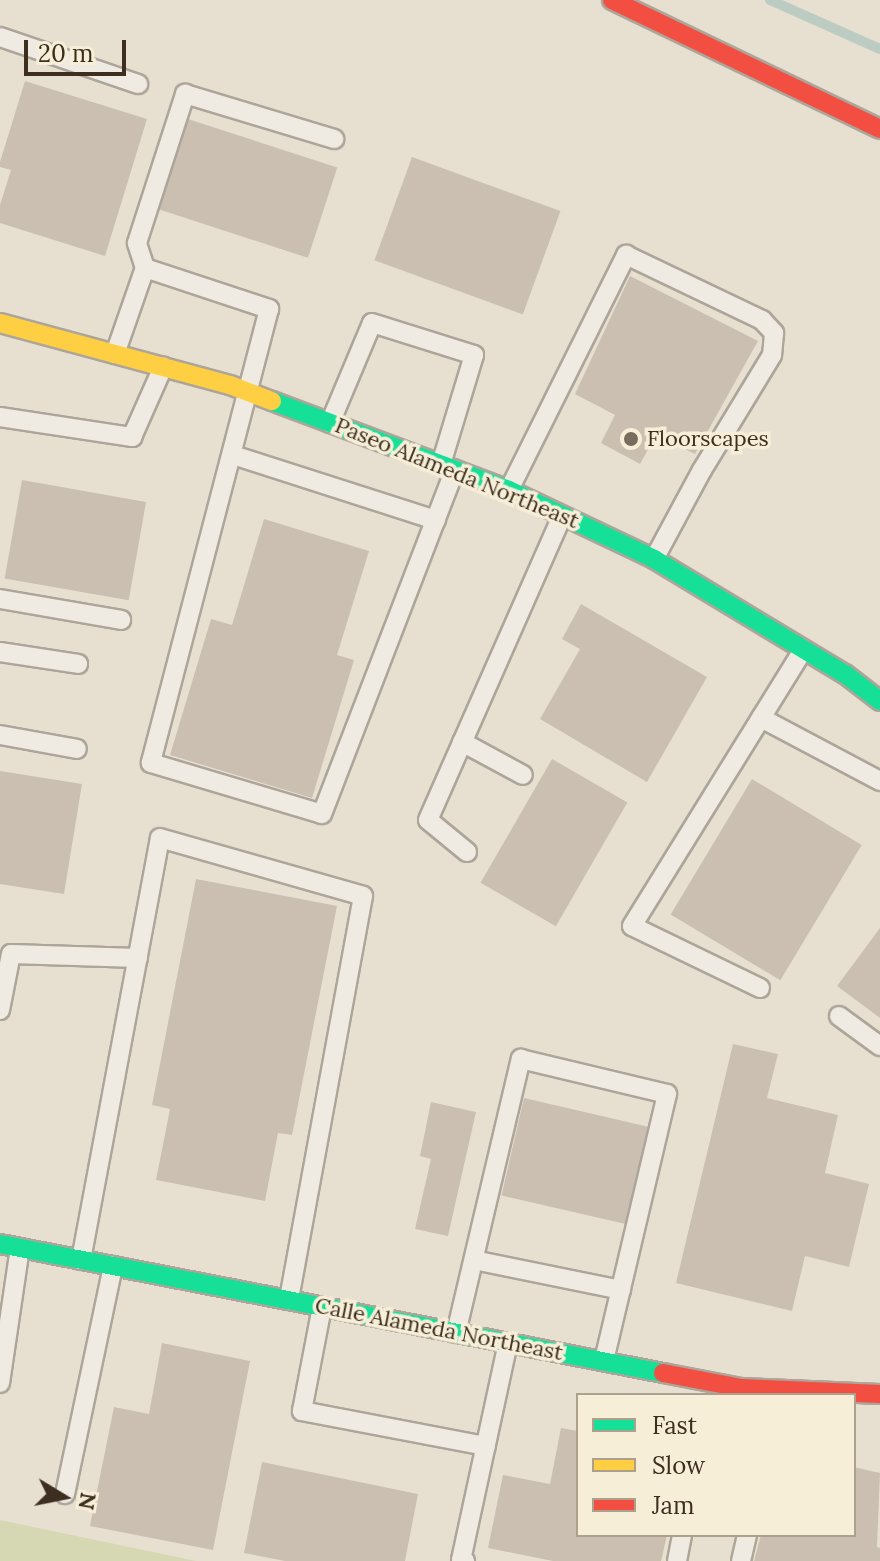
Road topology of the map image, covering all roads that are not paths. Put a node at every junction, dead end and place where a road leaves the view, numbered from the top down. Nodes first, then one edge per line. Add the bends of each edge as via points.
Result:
1 (612, 0) edge
2 (0, 37) edge
3 (138, 84) dead end
4 (880, 129) edge
5 (334, 139) dead end
6 (145, 268) junction
7 (0, 323) edge
8 (115, 354) junction
9 (163, 367) junction
10 (250, 393) junction
11 (0, 417) edge
12 (330, 423) junction
13 (233, 455) junction
14 (448, 467) junction
15 (509, 490) junction
16 (563, 514) junction
17 (436, 520) junction
18 (654, 559) junction
19 (0, 599) edge
20 (121, 620) dead end
21 (803, 650) junction
22 (0, 652) edge
23 (78, 664) dead end
24 (880, 701) edge
25 (761, 718) junction
26 (0, 735) edge
27 (462, 742) junction
28 (77, 749) dead end
29 (523, 775) dead end
30 (880, 781) edge
31 (467, 852) dead end
32 (138, 958) junction
33 (760, 988) dead end
34 (0, 1010) edge
35 (839, 1016) dead end
36 (880, 1046) edge
37 (0, 1244) edge
38 (20, 1248) junction
39 (81, 1260) junction
40 (474, 1260) junction
41 (113, 1266) junction
42 (621, 1290) junction
43 (289, 1300) junction
44 (322, 1307) junction
45 (456, 1333) junction
46 (508, 1343) junction
47 (604, 1360) junction
48 (0, 1383) edge
49 (714, 1389) edge
50 (782, 1392) edge
51 (831, 1393) edge
52 (856, 1394) edge
53 (880, 1394) edge
54 (486, 1446) junction
55 (65, 1494) dead end
56 (682, 1537) edge
57 (747, 1537) edge
58 (465, 1561) edge
59 (677, 1561) edge
60 (741, 1561) edge

1 - 4 street
2 - 3 lane
5 - 6 lane via 185,94 137,243
6 - 8 lane
6 - 10 lane via 269,309
7 - 8 street, Paseo Alameda Northeast
8 - 9 street, Paseo Alameda Northeast
9 - 10 street, Paseo Alameda Northeast
9 - 11 lane via 132,437
10 - 12 street, Paseo Alameda Northeast
10 - 13 lane
12 - 14 street, Paseo Alameda Northeast
12 - 14 lane via 372,323 474,355
13 - 17 lane
13 - 17 lane via 151,763 322,814
14 - 15 street, Paseo Alameda Northeast
14 - 17 lane
15 - 16 street, Paseo Alameda Northeast
15 - 18 lane via 626,255 762,320 774,333 772,355
16 - 18 street, Paseo Alameda Northeast
16 - 27 lane
18 - 21 street, Paseo Alameda Northeast
19 - 20 lane
21 - 24 street, Paseo Alameda Northeast
21 - 25 lane
22 - 23 lane
25 - 30 lane
25 - 33 lane via 632,926
26 - 28 lane
27 - 29 lane
27 - 31 lane via 428,820
32 - 34 lane via 11,954
32 - 39 lane
32 - 43 lane via 160,838 363,896
35 - 36 lane
37 - 38 street, Calle Alameda Northeast
38 - 39 street, Calle Alameda Northeast
38 - 48 lane
39 - 41 street, Calle Alameda Northeast
40 - 42 lane
40 - 42 lane via 521,1059 667,1094
40 - 45 lane
41 - 43 street, Calle Alameda Northeast
41 - 55 lane
42 - 47 lane
43 - 44 street, Calle Alameda Northeast
44 - 45 street, Calle Alameda Northeast
44 - 54 lane via 302,1411
45 - 46 street, Calle Alameda Northeast
46 - 47 street, Calle Alameda Northeast
46 - 54 lane
47 - 49 street, Calle Alameda Northeast
49 - 50 street, Calle Alameda Northeast
50 - 51 street, Calle Alameda Northeast
52 - 53 street, Calle Alameda Northeast
54 - 58 lane via 461,1560
56 - 59 lane
57 - 60 lane

